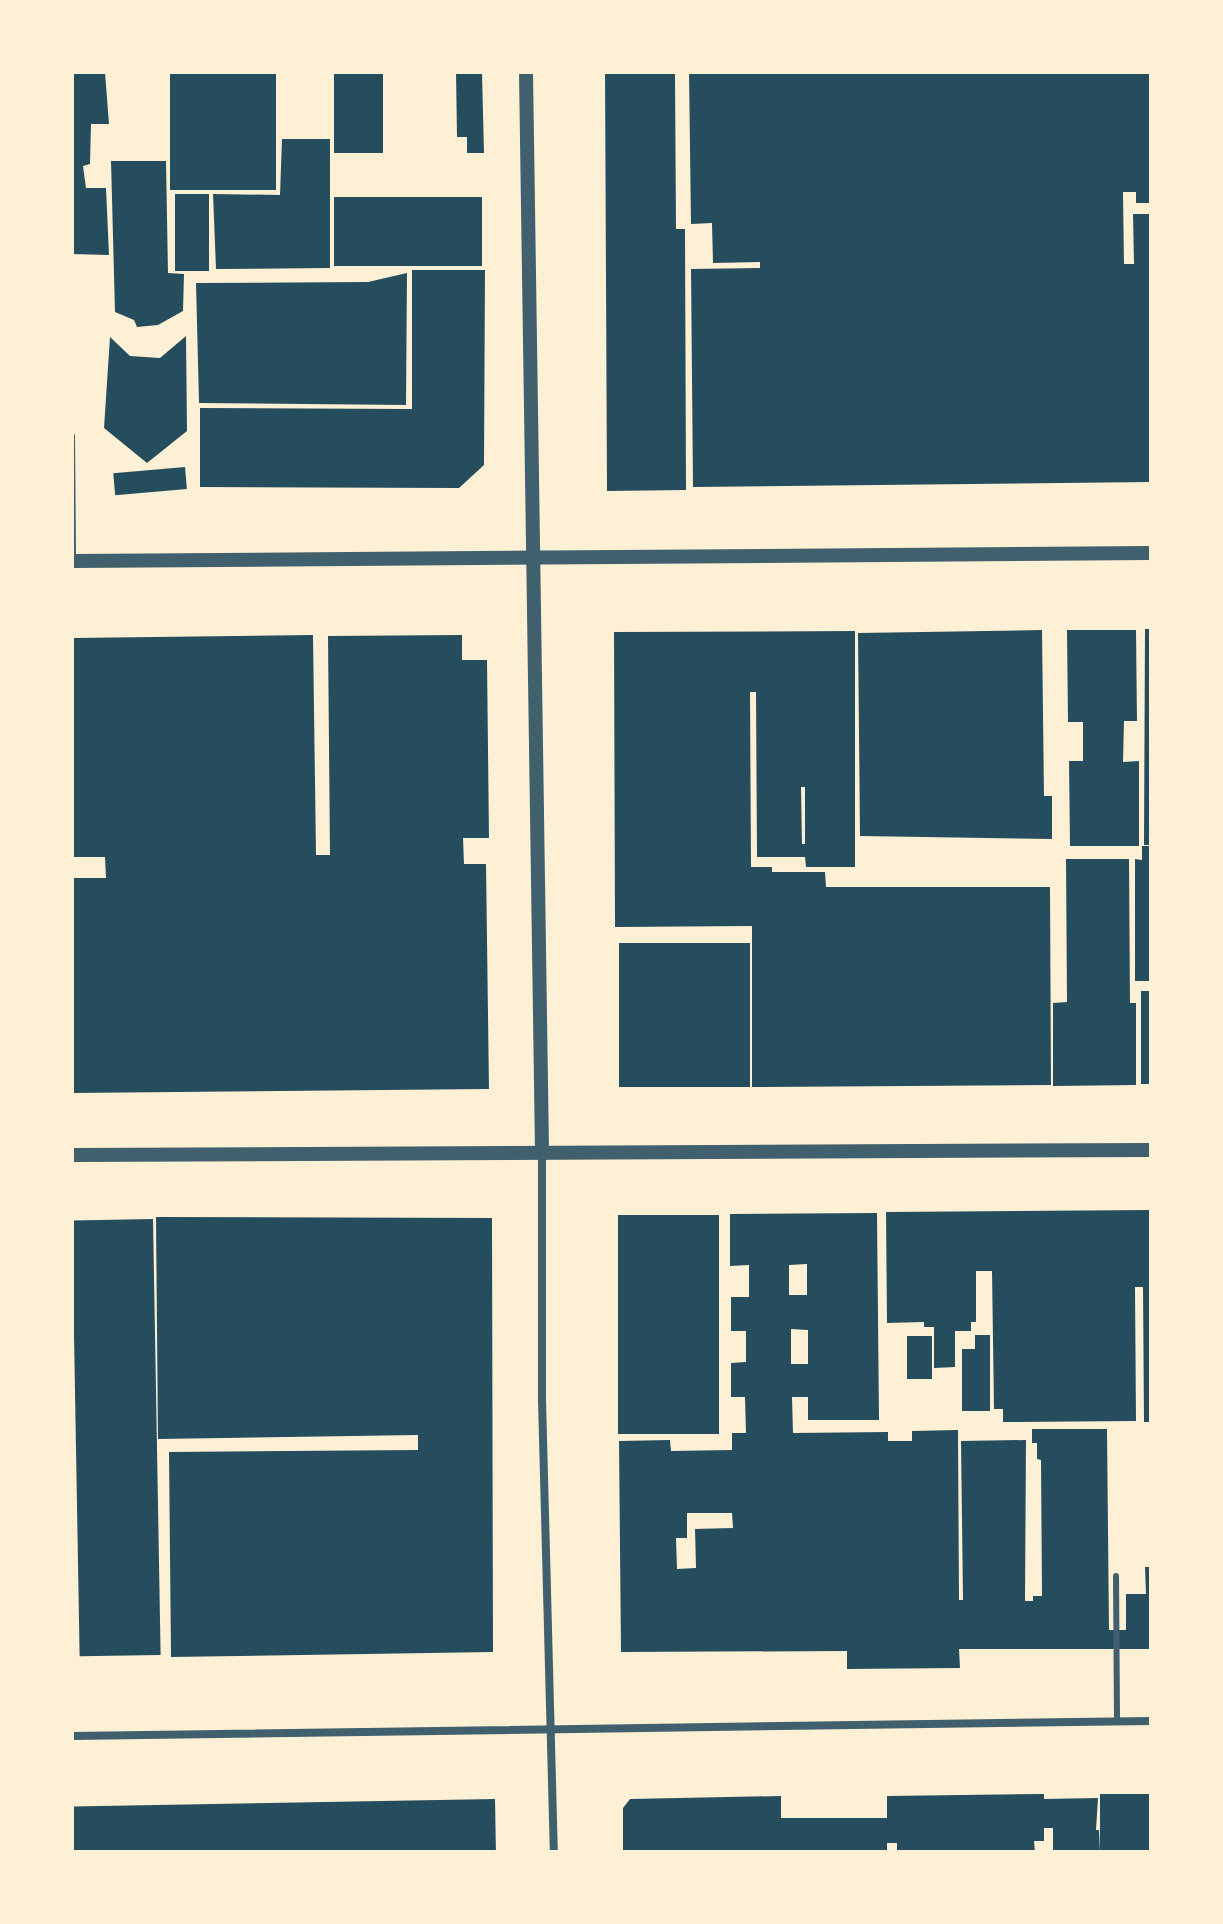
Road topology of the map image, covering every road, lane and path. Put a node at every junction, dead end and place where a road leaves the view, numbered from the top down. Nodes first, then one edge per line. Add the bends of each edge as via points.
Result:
1 (526, 72) edge
2 (72, 436) edge
3 (1151, 553) edge
4 (534, 559) junction
5 (72, 561) edge
6 (1151, 1150) edge
7 (542, 1152) junction
8 (72, 1155) edge
9 (1116, 1576) dead end
10 (1151, 1721) edge
11 (1117, 1722) junction
12 (550, 1729) junction
13 (72, 1736) edge
14 (554, 1852) edge

1 - 4 street
2 - 5 lane
3 - 4 street
4 - 5 street
4 - 7 street
6 - 7 street
7 - 8 street
7 - 12 street
9 - 11 lane
10 - 11 street
11 - 12 street
12 - 13 street
12 - 14 street

